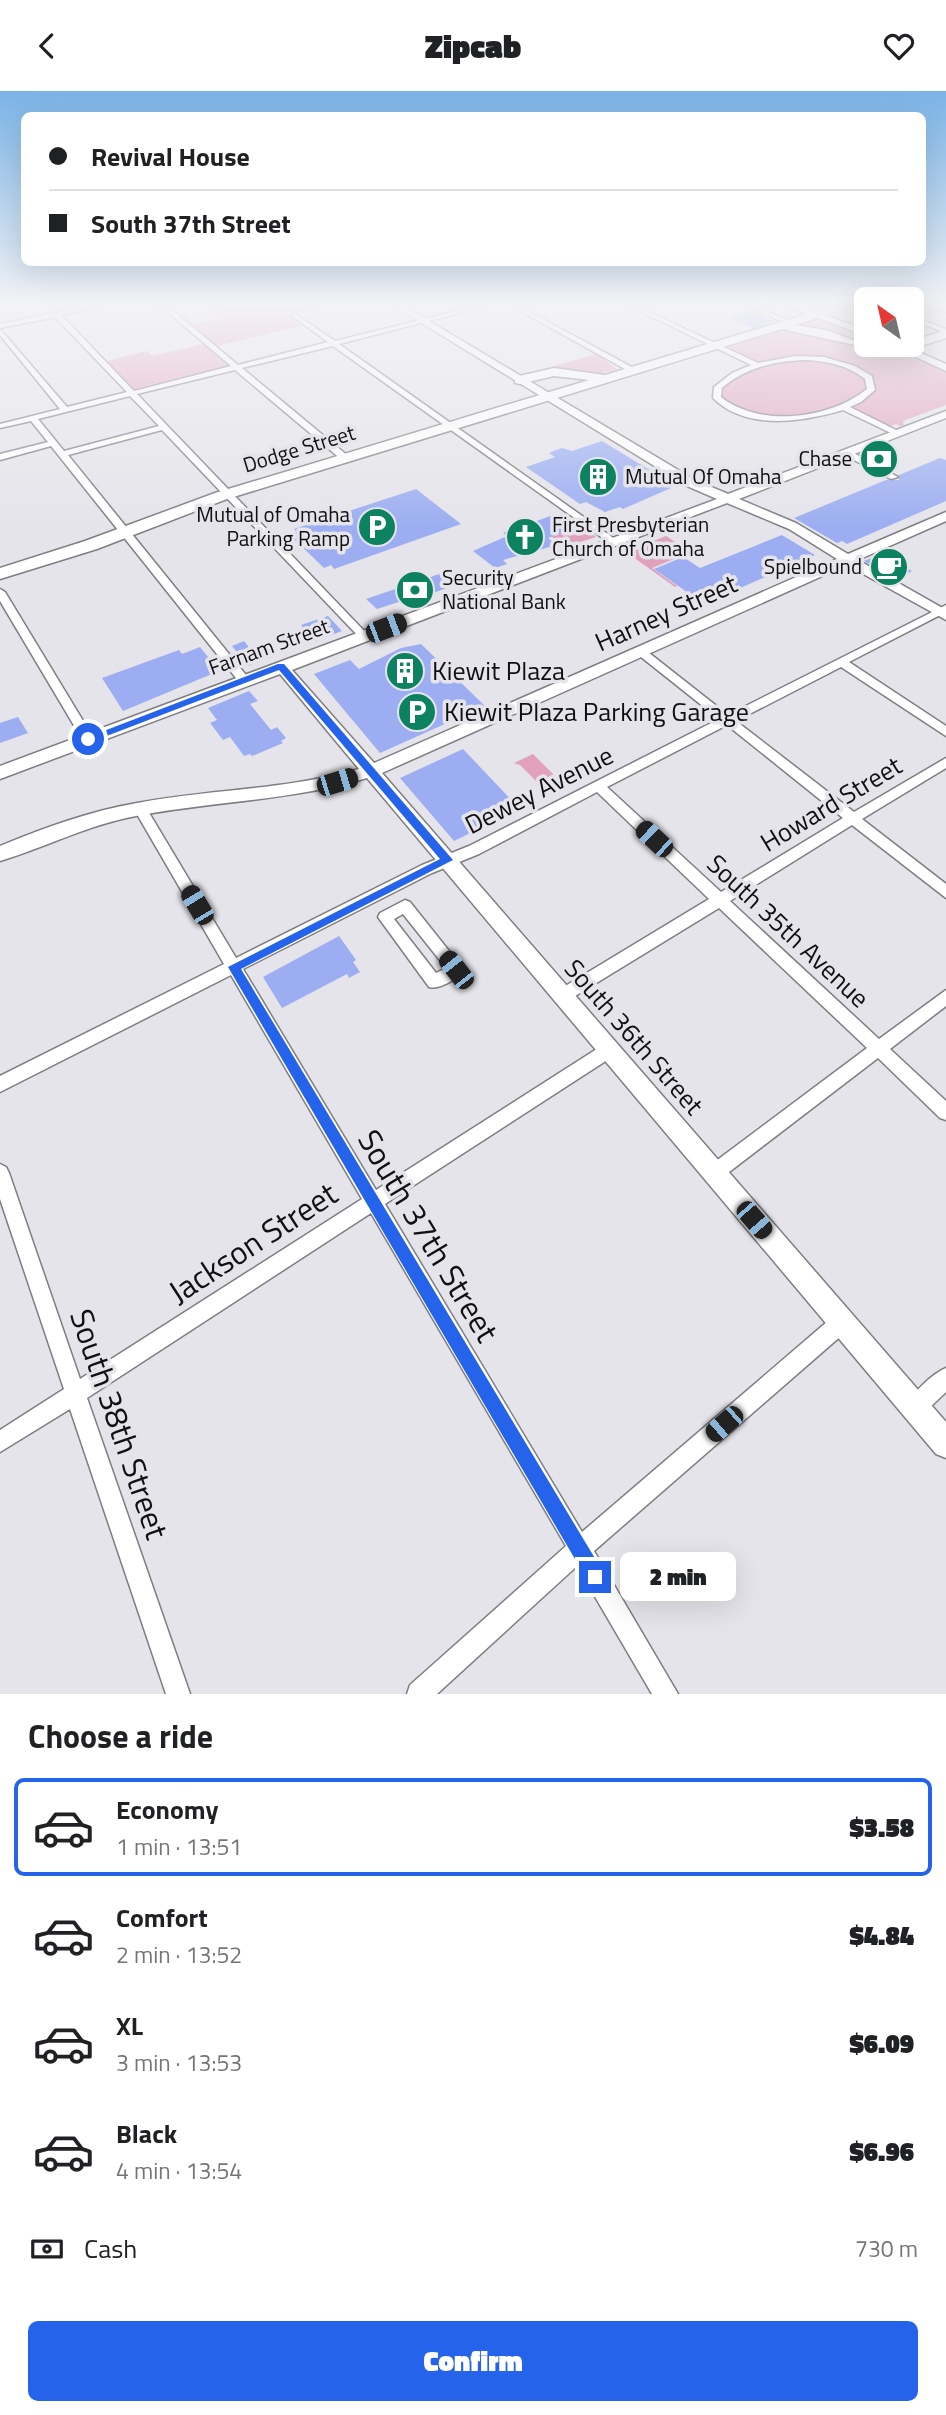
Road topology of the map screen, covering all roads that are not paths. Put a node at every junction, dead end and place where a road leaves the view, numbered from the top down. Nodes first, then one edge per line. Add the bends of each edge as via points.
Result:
1 (39, 378) edge
2 (116, 378) edge
3 (194, 378) edge
4 (249, 378) edge
5 (382, 378) edge
6 (516, 378) edge
7 (528, 378) edge
8 (612, 378) edge
9 (734, 378) edge
10 (868, 378) edge
11 (520, 380) junction
12 (131, 394) junction
13 (548, 397) junction
14 (843, 407) junction
15 (65, 410) junction
16 (946, 414) edge
17 (33, 418) junction
18 (2, 423) edge
19 (451, 426) junction
20 (164, 427) junction
21 (898, 433) junction
22 (54, 443) junction
23 (847, 453) junction
24 (63, 454) junction
25 (0, 457) edge
26 (345, 459) junction
27 (891, 475) dead end
28 (228, 493) junction
29 (728, 499) junction
30 (946, 516) edge
31 (125, 532) junction
32 (614, 542) junction
33 (846, 559) junction
34 (0, 574) edge
35 (0, 591) edge
36 (943, 612) edge
37 (364, 636) junction
38 (640, 651) junction
39 (840, 661) junction
40 (281, 666) junction
41 (244, 680) junction
42 (727, 719) junction
43 (946, 732) edge
44 (88, 739) junction
45 (946, 762) edge
46 (371, 771) junction
47 (0, 773) edge
48 (598, 786) junction
49 (140, 809) junction
50 (853, 819) junction
51 (0, 854) edge
52 (448, 860) junction
53 (946, 892) edge
54 (381, 893) junction
55 (720, 901) junction
56 (395, 912) junction
57 (234, 967) junction
58 (562, 996) junction
59 (946, 996) edge
60 (878, 1048) junction
61 (609, 1050) junction
62 (0, 1084) edge
63 (946, 1112) edge
64 (0, 1173) edge
65 (714, 1173) junction
66 (373, 1201) junction
67 (842, 1322) junction
68 (946, 1378) edge
69 (75, 1394) junction
70 (915, 1408) junction
71 (0, 1442) edge
72 (946, 1444) edge
73 (579, 1549) junction
74 (178, 1694) edge
75 (419, 1694) edge
76 (666, 1694) edge

1 - 15 street
2 - 12 street
3 - 12 street
4 - 26 street
5 - 19 street
6 - 11 main road
7 - 11 highway
8 - 13 highway, Dodge Street
9 - 14 street via 715,394 720,403 741,414 771,418
10 - 14 street via 872,388
11 - 13 main road
12 - 15 street
12 - 20 street
13 - 19 highway, Dodge Street
13 - 29 main road via 694,485
14 - 21 street
15 - 17 street
16 - 21 main road, Farnam Street
17 - 18 street
17 - 22 street
19 - 26 highway, Dodge Street
19 - 32 street
20 - 24 street
20 - 28 street
21 - 23 main road, Farnam Street
22 - 24 street
22 - 25 street
23 - 27 street
23 - 29 main road, Farnam Street
24 - 31 street
26 - 28 highway, Dodge Street
28 - 31 highway, Dodge Street
28 - 37 street
29 - 32 main road, Farnam Street
29 - 33 main road via 793,528
30 - 33 main road, Harney Street
31 - 34 highway, Dodge Street
31 - 41 street
32 - 37 main road, Farnam Street
33 - 36 main road
33 - 38 main road, Harney Street
35 - 44 street
36 - 39 street, Dewey Avenue
37 - 40 main road, Farnam Street
38 - 42 street
38 - 46 main road, Harney Street
39 - 42 street, Dewey Avenue
39 - 43 street
40 - 41 main road, Farnam Street
40 - 46 main road, South 36th Street
41 - 44 main road, Farnam Street
42 - 48 street, Dewey Avenue
42 - 50 street
44 - 47 main road, Farnam Street
45 - 50 street, Howard Street
46 - 49 main road, Harney Street via 276,795
46 - 52 main road, South 36th Street
48 - 52 street, Dewey Avenue
48 - 55 street, South 35th Avenue
49 - 51 main road, Harney Street via 80,824
49 - 57 street, South 37th Street
50 - 53 street
50 - 55 street, Howard Street
52 - 54 street, Dewey Avenue
52 - 58 main road, South 36th Street
54 - 56 street
54 - 57 street, Dewey Avenue
55 - 58 street, Howard Street
55 - 60 street, South 35th Avenue
56 - 56 street via 385,917 435,982 456,970 405,907
57 - 62 street, Dewey Avenue
57 - 66 street, South 37th Street
58 - 61 main road, South 36th Street
59 - 60 street
60 - 63 street, South 35th Avenue
60 - 65 street
61 - 65 main road, South 36th Street
61 - 66 street, Jackson Street
64 - 69 street, South 38th Street
65 - 67 main road, South 36th Street
66 - 69 street, Jackson Street
66 - 73 street, South 37th Street
67 - 70 main road, South 36th Street
67 - 73 street
68 - 70 street
69 - 71 street, Jackson Street
69 - 74 street, South 38th Street
70 - 72 main road, South 36th Street
73 - 75 street
73 - 76 street, South 37th Street

